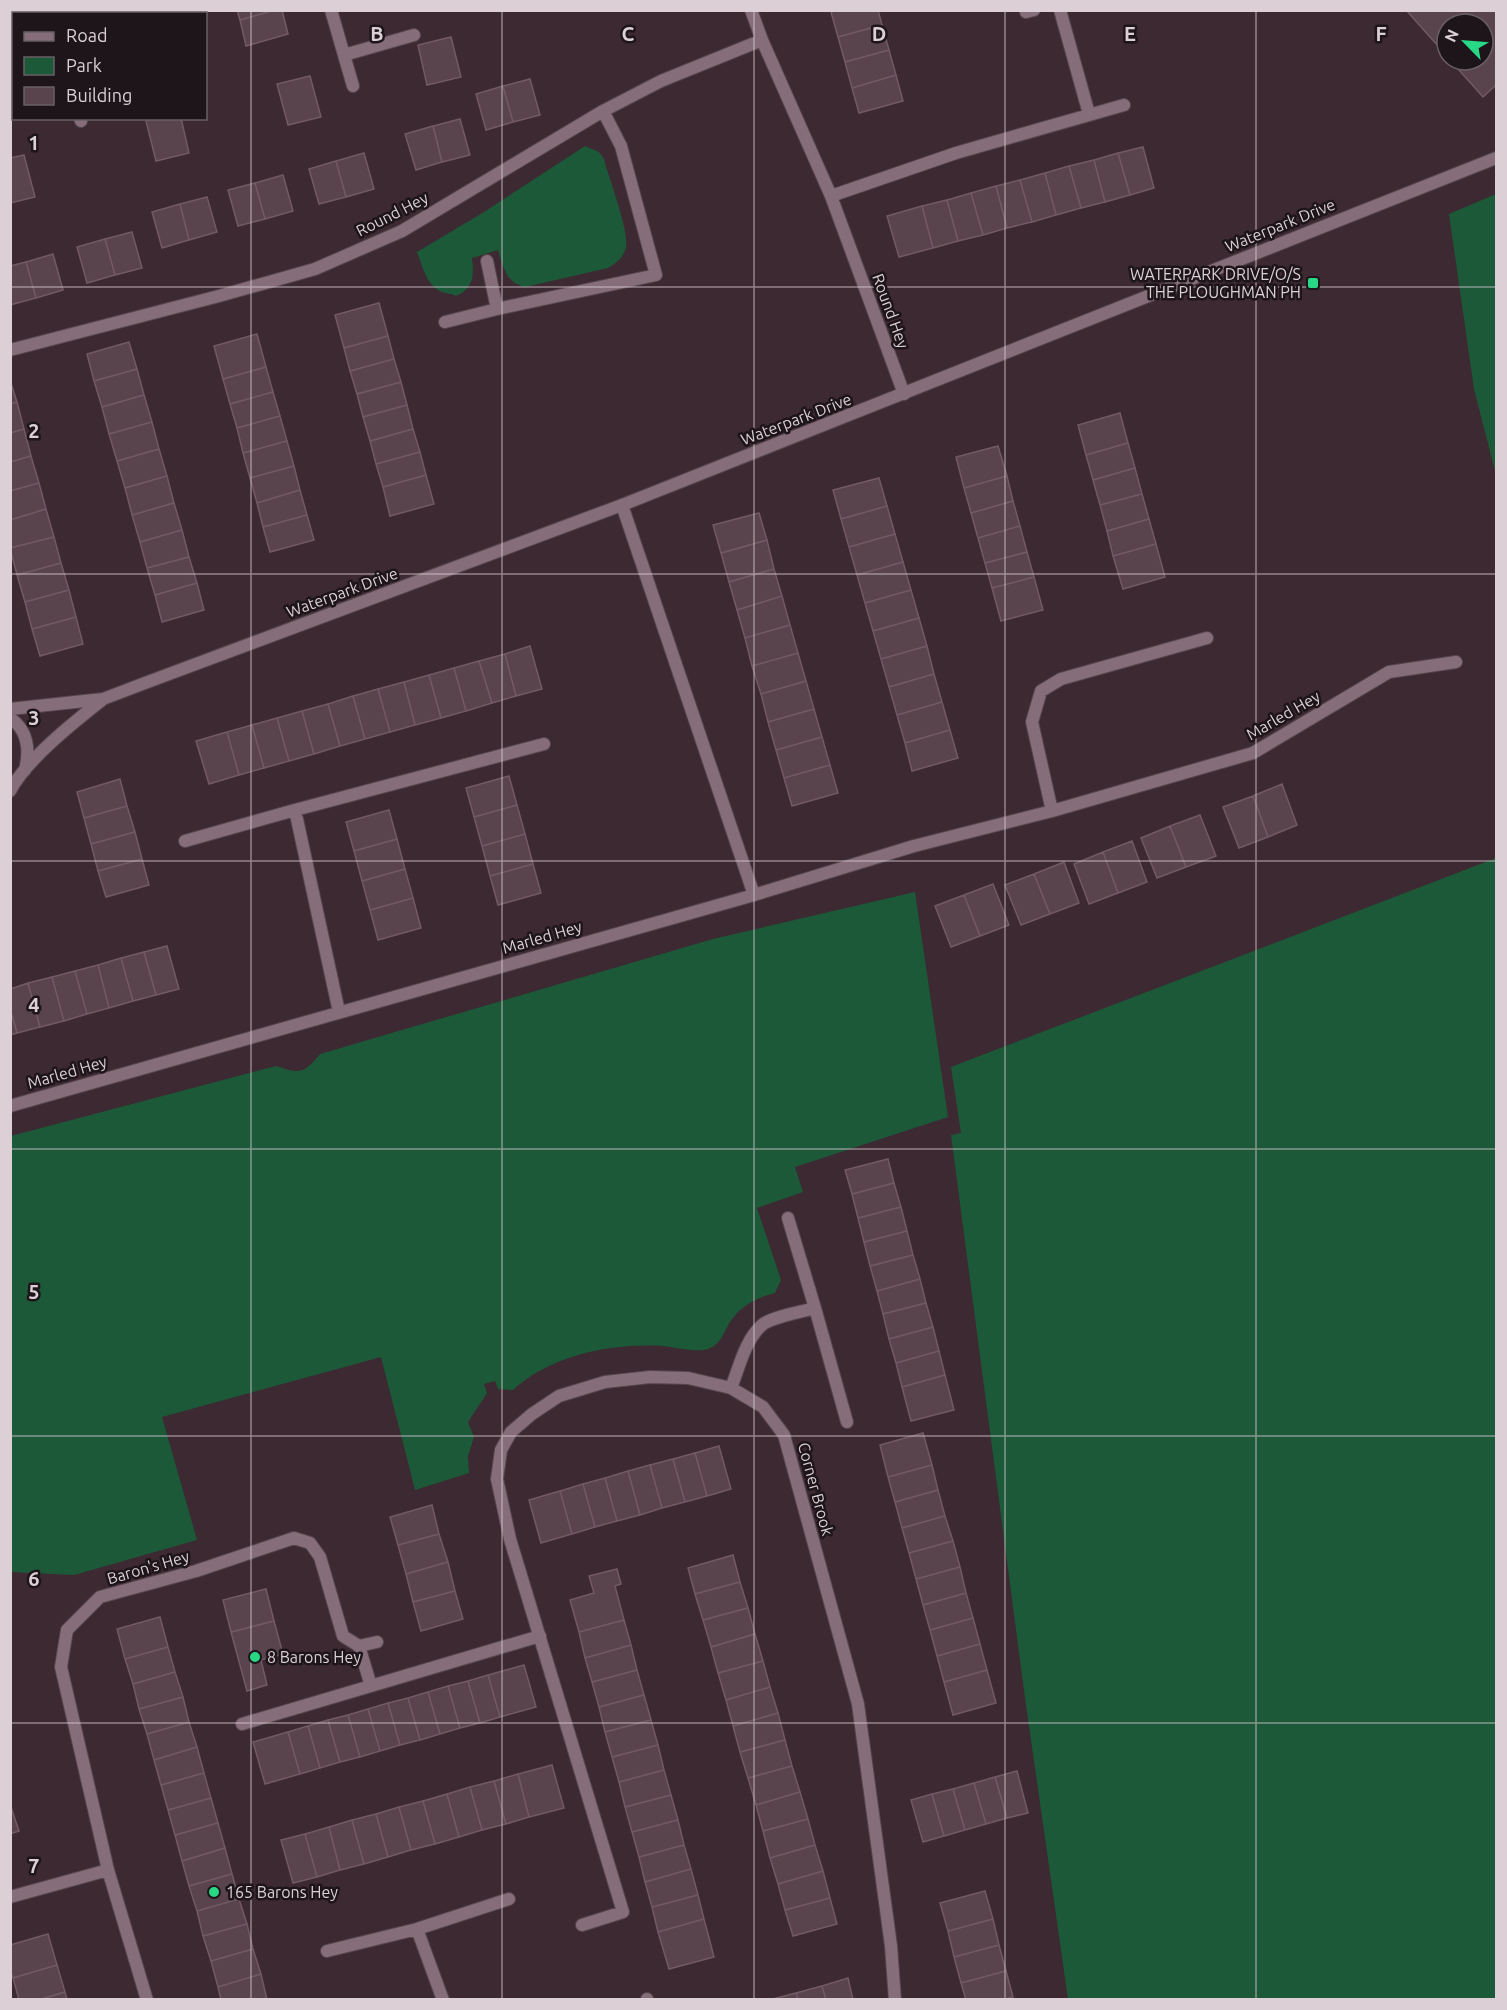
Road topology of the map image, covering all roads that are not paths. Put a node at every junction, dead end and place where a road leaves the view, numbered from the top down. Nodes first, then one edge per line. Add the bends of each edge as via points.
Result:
1 (331, 10) edge
2 (751, 10) edge
3 (1060, 10) edge
4 (414, 34) dead end
5 (762, 40) junction
6 (344, 55) junction
7 (353, 86) dead end
8 (1124, 105) dead end
9 (603, 111) junction
10 (1089, 114) junction
11 (1497, 158) edge
12 (831, 196) junction
13 (487, 261) dead end
14 (497, 309) junction
15 (446, 322) dead end
16 (10, 350) edge
17 (904, 394) junction
18 (622, 505) junction
19 (1207, 638) dead end
20 (1456, 662) dead end
21 (103, 699) junction
22 (10, 709) edge
23 (10, 718) edge
24 (544, 744) dead end
25 (25, 770) junction
26 (12, 787) edge
27 (295, 810) junction
28 (1052, 811) junction
29 (185, 841) dead end
30 (753, 894) junction
31 (339, 1012) junction
32 (10, 1106) edge
33 (788, 1218) dead end
34 (814, 1308) junction
35 (732, 1388) junction
36 (847, 1422) dead end
37 (540, 1636) junction
38 (377, 1642) dead end
39 (359, 1646) junction
40 (371, 1686) junction
41 (242, 1724) dead end
42 (108, 1870) junction
43 (10, 1897) edge
44 (509, 1899) dead end
45 (582, 1925) dead end
46 (417, 1929) junction
47 (327, 1951) dead end
48 (147, 2000) edge
49 (443, 2000) edge
50 (895, 2000) edge

1 - 6 street
2 - 5 street, Round Hey
3 - 10 street
4 - 6 street
5 - 9 street, Round Hey via 661,81
5 - 12 street, Round Hey
6 - 7 street
8 - 10 street
9 - 14 street via 621,146 656,275
9 - 16 street, Round Hey via 402,231 315,269
10 - 12 street via 956,153
11 - 17 street, Waterpark Drive
12 - 17 street, Round Hey
13 - 14 street
14 - 15 street
17 - 18 street, Waterpark Drive
18 - 21 street, Waterpark Drive
18 - 30 street
19 - 28 street via 1061,679 1041,691 1032,722
20 - 28 street, Marled Hey via 1389,672 1254,753
21 - 22 street, Waterpark Drive
21 - 25 street, Waterpark Drive
23 - 25 street via 28,743
24 - 27 street
25 - 26 street, Waterpark Drive
27 - 29 street
27 - 31 street
28 - 30 street, Marled Hey via 914,846
30 - 31 street, Marled Hey
31 - 32 street, Marled Hey
33 - 34 street
34 - 35 street via 762,1325 748,1344
34 - 36 street
35 - 37 street, Corner Brook via 688,1378 605,1382 559,1396 511,1432 501,1450 497,1479 510,1539
35 - 50 street, Corner Brook via 763,1407 784,1435 858,1704
37 - 40 street
37 - 45 street, Corner Brook via 623,1912
38 - 39 street
39 - 40 street
39 - 42 street, Baron's Hey via 343,1636 320,1557 310,1543 294,1538 100,1598 67,1630 62,1667
40 - 41 street
42 - 43 street
42 - 48 street, Baron's Hey
44 - 46 street
46 - 47 street
46 - 49 street

